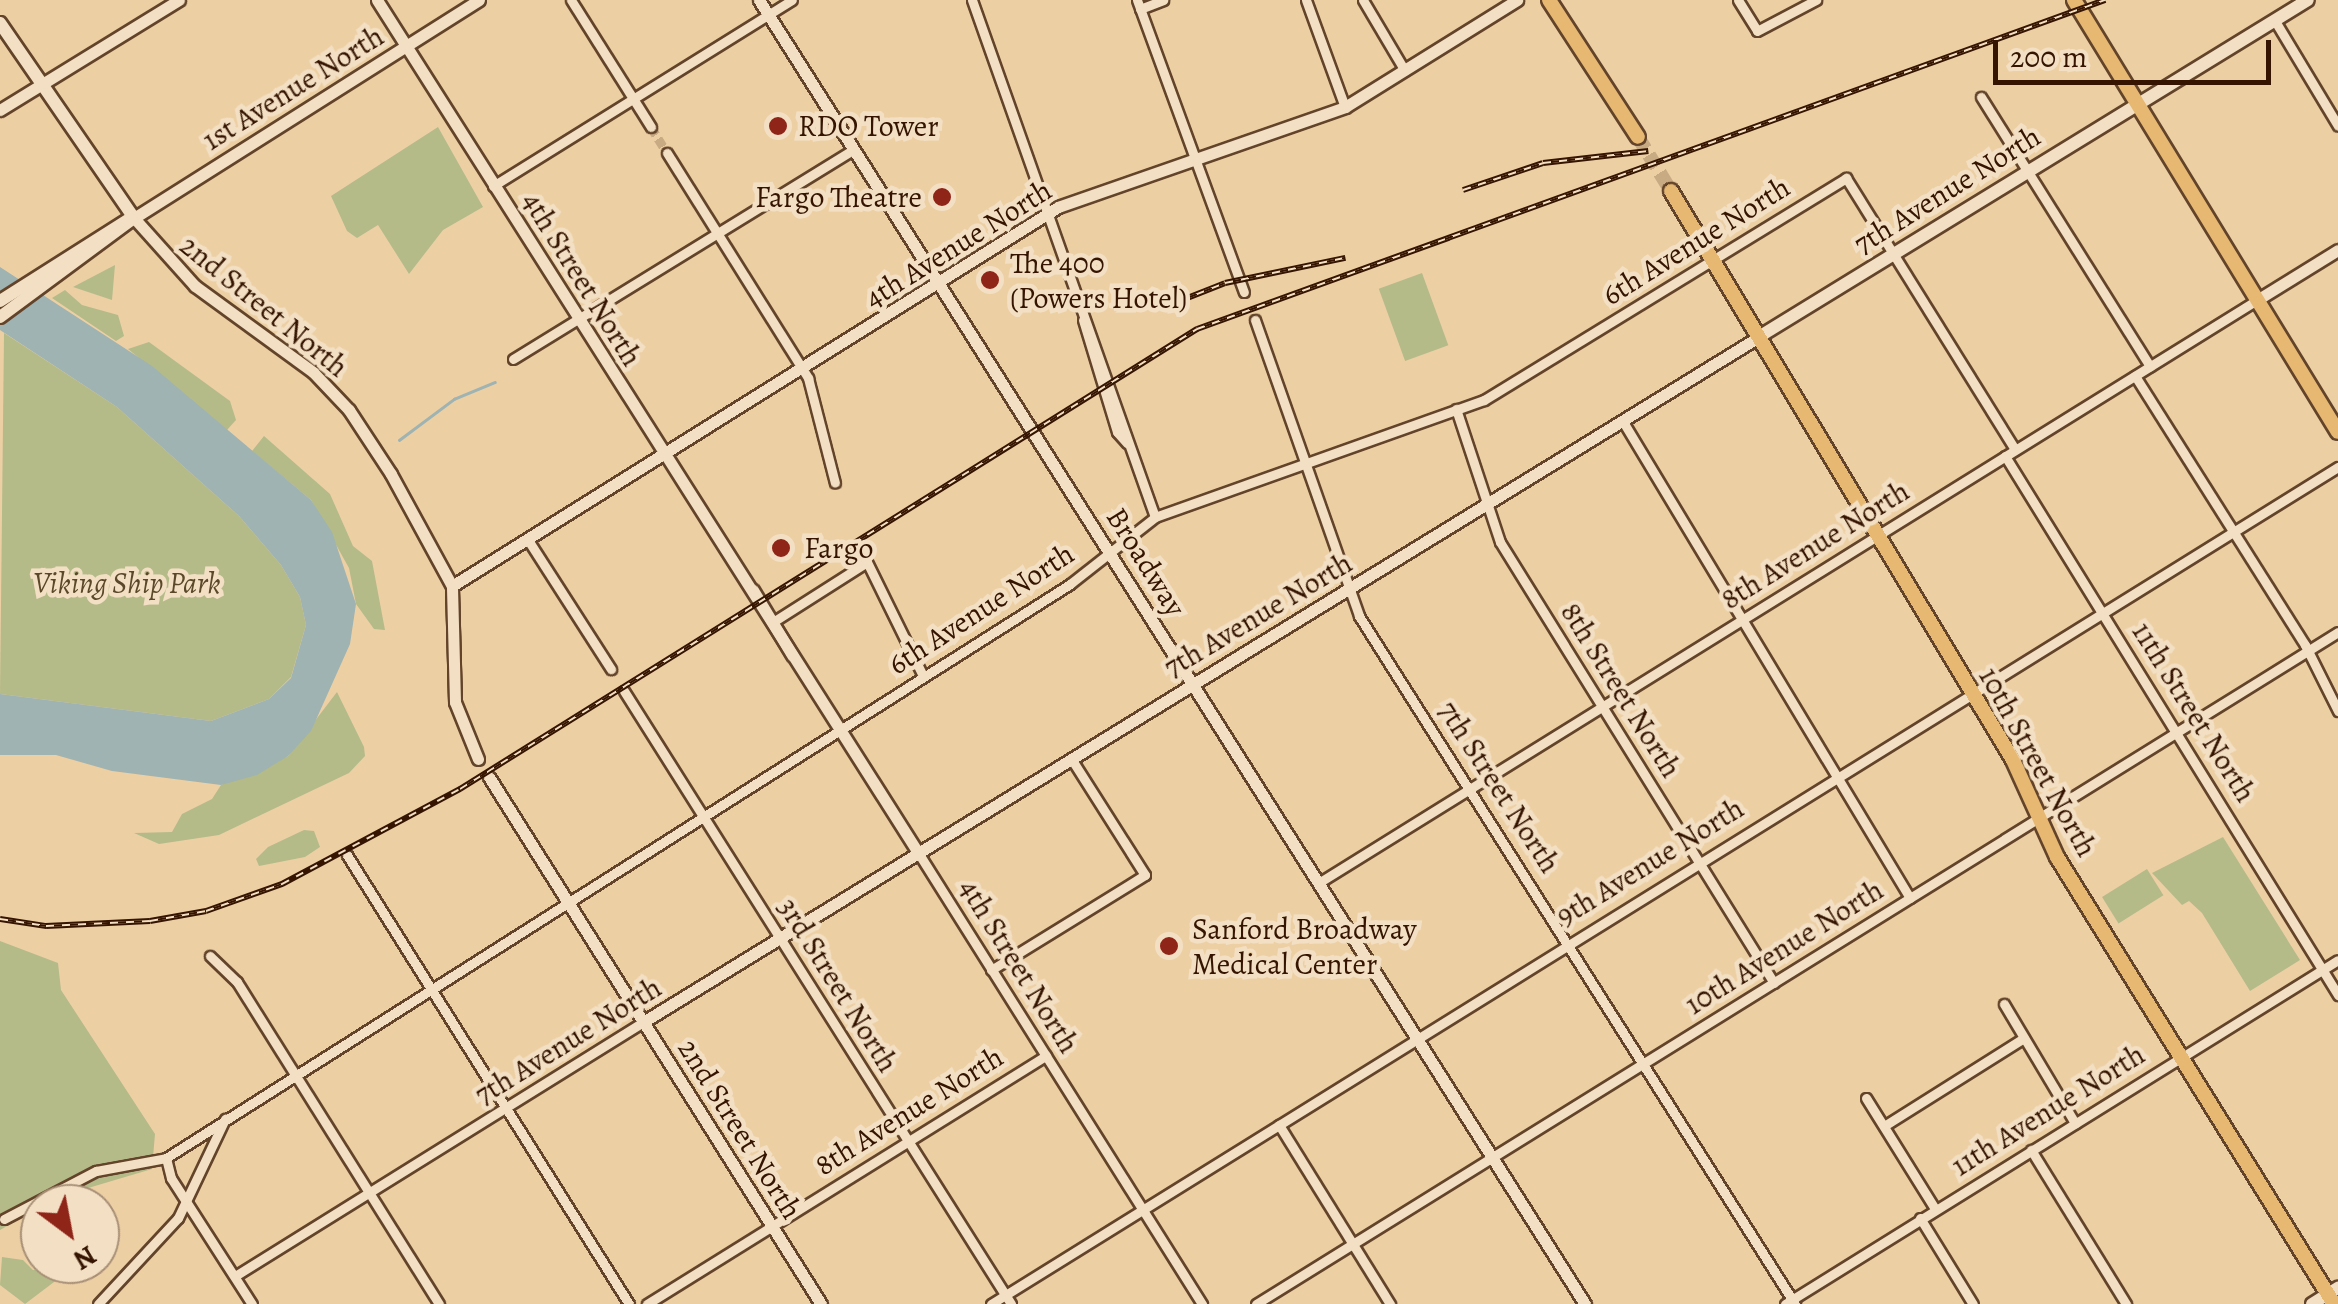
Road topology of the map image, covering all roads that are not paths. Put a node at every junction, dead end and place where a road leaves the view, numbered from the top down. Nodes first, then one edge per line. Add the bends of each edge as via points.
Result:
1 (179, 0) edge
2 (377, 0) edge
3 (479, 0) edge
4 (571, 0) edge
5 (759, 0) edge
6 (792, 0) edge
7 (972, 0) edge
8 (1163, 0) edge
9 (1306, 0) edge
10 (1363, 0) edge
11 (1517, 0) edge
12 (1549, 0) edge
13 (1816, 0) edge
14 (2074, 0) edge
15 (2308, 0) edge
16 (1738, 1) edge
17 (1139, 4) edge
18 (768, 15) junction
19 (2275, 20) junction
20 (0, 23) edge
21 (406, 46) junction
22 (1405, 70) junction
23 (44, 83) junction
24 (1981, 96) dead end
25 (634, 98) junction
26 (2137, 104) junction
27 (1345, 107) junction
28 (0, 110) edge
29 (651, 126) tunnel mouth
30 (2338, 126) edge
31 (1638, 137) tunnel mouth
32 (853, 150) junction
33 (667, 153) tunnel mouth
34 (1196, 158) junction
35 (2028, 169) junction
36 (1846, 178) joint
37 (493, 186) junction
38 (1671, 190) tunnel mouth
39 (1046, 215) junction
40 (134, 218) junction
41 (718, 236) junction
42 (98, 241) junction
43 (2338, 250) edge
44 (1892, 253) junction
45 (1710, 261) junction
46 (939, 284) junction
47 (1244, 292) dead end
48 (0, 300) edge
49 (2257, 300) junction
50 (0, 317) edge
51 (1255, 320) dead end
52 (577, 321) junction
53 (1757, 338) junction
54 (513, 359) dead end
55 (2150, 366) junction
56 (802, 370) junction
57 (2136, 376) junction
58 (1456, 409) junction
59 (1622, 420) junction
60 (2338, 432) edge
61 (2010, 453) junction
62 (666, 458) junction
63 (1302, 460) junction
64 (2338, 467) edge
65 (835, 483) dead end
66 (1486, 503) junction
67 (1155, 517) junction
68 (2234, 532) junction
69 (1876, 536) junction
70 (530, 543) junction
71 (1112, 553) junction
72 (746, 584) junction
73 (452, 586) junction
74 (1348, 590) junction
75 (2104, 613) junction
76 (776, 620) junction
77 (1742, 621) junction
78 (2338, 632) edge
79 (2306, 651) junction
80 (793, 656) junction
81 (611, 669) dead end
82 (923, 676) junction
83 (1193, 683) junction
84 (624, 691) dead end
85 (1972, 695) junction
86 (1603, 707) junction
87 (2338, 711) edge
88 (839, 728) junction
89 (2176, 731) junction
90 (478, 759) dead end
91 (1072, 760) junction
92 (488, 776) dead end
93 (1834, 778) junction
94 (1469, 787) junction
95 (703, 815) junction
96 (2039, 816) junction
97 (919, 854) junction
98 (347, 855) dead end
99 (1698, 862) junction
100 (1320, 882) junction
101 (1910, 898) junction
102 (569, 901) junction
103 (780, 938) junction
104 (1568, 941) junction
105 (210, 956) dead end
106 (2338, 960) edge
107 (2323, 969) junction
108 (992, 970) junction
109 (1774, 983) junction
110 (430, 988) junction
111 (2338, 995) edge
112 (2004, 1004) dead end
113 (643, 1022) junction
114 (1419, 1038) junction
115 (2024, 1038) junction
116 (1046, 1056) junction
117 (2181, 1057) junction
118 (1644, 1065) junction
119 (294, 1074) junction
120 (1866, 1098) dead end
121 (506, 1109) junction
122 (226, 1118) junction
123 (2075, 1123) junction
124 (1279, 1124) junction
125 (1884, 1126) junction
126 (907, 1142) junction
127 (2031, 1150) junction
128 (1494, 1156) junction
129 (166, 1158) junction
130 (370, 1193) junction
131 (186, 1201) junction
132 (1935, 1209) junction
133 (1142, 1210) junction
134 (1920, 1218) junction
135 (4, 1219) dead end
136 (772, 1226) junction
137 (1353, 1244) junction
138 (235, 1276) junction
139 (2333, 1295) edge
140 (1008, 1300) edge
141 (1790, 1303) edge
142 (98, 1304) edge
143 (252, 1304) edge
144 (439, 1304) edge
145 (629, 1304) edge
146 (647, 1304) edge
147 (821, 1304) edge
148 (991, 1304) edge
149 (1202, 1304) edge
150 (1256, 1304) edge
151 (1390, 1304) edge
152 (1585, 1304) edge
153 (1973, 1304) edge
154 (2126, 1304) edge
155 (2312, 1304) edge

1 - 23 street
2 - 21 street, 4th Street North
3 - 21 street, 1st Avenue North
4 - 25 street
5 - 18 street, Broadway
6 - 18 street
7 - 39 street
8 - 17 street
9 - 27 street
10 - 22 street
11 - 22 street, 4th Avenue North
12 - 31 main road
13 - 16 street via 1757,31
14 - 26 main road
15 - 19 main road, 7th Avenue North
17 - 34 street
18 - 25 street
18 - 32 street, Broadway
19 - 26 main road, 7th Avenue North
19 - 30 street
20 - 23 main road, 2nd Street North
21 - 37 street, 4th Street North
21 - 40 street, 1st Avenue North
22 - 27 street, 4th Avenue North
23 - 28 street
23 - 40 main road, 2nd Street North
24 - 35 street
25 - 29 street
25 - 37 street
26 - 35 main road, 7th Avenue North
26 - 49 main road
27 - 34 street, 4th Avenue North
32 - 41 street
32 - 46 street, Broadway
33 - 41 street
34 - 39 street, 4th Avenue North
34 - 47 street
35 - 44 main road, 7th Avenue North
35 - 55 street
36 - 44 street, 11th Street North
36 - 45 street, 6th Avenue North
37 - 52 street, 4th Street North
38 - 45 main road, 10th Street North
39 - 46 street, 4th Avenue North
39 - 67 street via 1096,338
40 - 42 main road, 1st Avenue North
40 - 73 street, 2nd Street North via 194,286 313,372 350,410
41 - 52 street
41 - 56 street
42 - 48 main road, 1st Avenue North
42 - 50 main road, 1st Avenue North
43 - 49 street, 8th Avenue North
44 - 53 main road, 7th Avenue North
44 - 61 street, 11th Street North
45 - 53 main road, 10th Street North
45 - 58 street, 6th Avenue North via 1484,400
46 - 56 street, 4th Avenue North
46 - 71 street, Broadway
49 - 55 street, 8th Avenue North
49 - 60 main road
51 - 63 street, 7th Street North
52 - 54 street
52 - 62 street, 4th Street North
53 - 59 street, 7th Avenue North
53 - 69 main road, 10th Street North
55 - 57 street, 8th Avenue North
56 - 62 street, 4th Avenue North
56 - 65 street
57 - 61 street, 8th Avenue North
57 - 68 street
58 - 63 street, 6th Avenue North
58 - 66 street, 8th Street North
59 - 66 street, 7th Avenue North
59 - 77 street
61 - 69 street, 8th Avenue North
61 - 75 street, 11th Street North
62 - 70 street, 4th Avenue North
62 - 72 street, 4th Street North
63 - 67 street, 6th Avenue North
63 - 74 street, 7th Street North
64 - 68 street, 9th Avenue North
66 - 74 street, 7th Avenue North
66 - 86 street, 8th Street North via 1500,542
67 - 71 street, 6th Avenue North
68 - 75 street, 9th Avenue North
68 - 79 street
69 - 77 street, 8th Avenue North
69 - 85 main road, 10th Street North
70 - 73 street, 4th Avenue North
70 - 81 street
71 - 82 street, 6th Avenue North
71 - 83 street, Broadway
72 - 76 street, 4th Street North
72 - 80 street, 4th Street North
73 - 90 street, 2nd Street North via 455,702
74 - 83 street, 7th Avenue North
74 - 94 street, 7th Street North
75 - 85 street, 9th Avenue North
75 - 89 street, 11th Street North
76 - 80 street, 4th Street North
76 - 82 street via 866,562
77 - 86 street, 8th Avenue North
77 - 93 street
78 - 79 street, 10th Avenue North
79 - 87 street
79 - 89 street, 10th Avenue North
80 - 88 street, 4th Street North
82 - 88 street, 6th Avenue North
83 - 91 street, 7th Avenue North
83 - 100 street, Broadway
84 - 95 street, 3rd Street North
85 - 93 street, 9th Avenue North
85 - 96 main road, 10th Street North
86 - 94 street, 8th Avenue North
86 - 99 street, 8th Street North
88 - 95 street, 6th Avenue North
88 - 97 street, 4th Street North
89 - 96 street, 10th Avenue North
89 - 107 street, 11th Street North
91 - 97 street, 7th Avenue North
91 - 108 street via 1144,875
92 - 102 street, 2nd Street North
93 - 99 street, 9th Avenue North
93 - 101 street
94 - 100 street, 8th Avenue North
94 - 104 street, 7th Street North
95 - 102 street, 6th Avenue North
95 - 103 street, 3rd Street North
96 - 101 street, 10th Avenue North
96 - 117 main road, 10th Street North
97 - 103 street, 7th Avenue North
97 - 108 street, 4th Street North
98 - 110 street
99 - 104 street, 9th Avenue North
99 - 109 street, 8th Street North
100 - 114 street, Broadway
101 - 109 street, 10th Avenue North
102 - 110 street, 6th Avenue North
102 - 113 street, 2nd Street North
103 - 113 street, 7th Avenue North
103 - 126 street, 3rd Street North
104 - 114 street, 9th Avenue North
104 - 118 street, 7th Street North
105 - 119 street via 237,982
106 - 107 street, 11th Avenue North
107 - 111 street, 11th Street North
107 - 117 street, 11th Avenue North
108 - 116 street, 4th Street North
109 - 118 street, 10th Avenue North
110 - 119 street, 6th Avenue North
110 - 121 street
112 - 115 street
113 - 121 street, 7th Avenue North
113 - 136 street, 2nd Street North
114 - 124 street, 9th Avenue North
114 - 128 street, Broadway
115 - 123 street
115 - 125 street
116 - 126 street, 8th Avenue North
116 - 133 street, 4th Street North
117 - 123 street, 11th Avenue North
117 - 139 main road, 10th Street North
118 - 128 street, 10th Avenue North
118 - 141 street, 7th Street North
119 - 122 street, 6th Avenue North
119 - 130 street
120 - 125 street
121 - 130 street, 7th Avenue North
121 - 145 street
122 - 129 street, 6th Avenue North
122 - 131 street
123 - 127 street, 11th Avenue North
124 - 133 street, 9th Avenue North
124 - 137 street
125 - 132 street
126 - 136 street, 8th Avenue North
126 - 140 street, 3rd Street North
127 - 132 street, 11th Avenue North
127 - 154 street
128 - 137 street, 10th Avenue North
128 - 152 street, Broadway
129 - 131 street
129 - 135 street via 96,1171
130 - 138 street, 7th Avenue North
130 - 144 street
131 - 138 street
131 - 142 street
132 - 134 street, 11th Avenue North
133 - 140 street, 9th Avenue North
133 - 149 street, 4th Street North
134 - 141 street, 11th Avenue North
134 - 153 street
136 - 146 street, 8th Avenue North
136 - 147 street, 2nd Street North
137 - 150 street, 10th Avenue North
137 - 151 street
138 - 143 street
139 - 155 main road
140 - 148 street, 9th Avenue North

